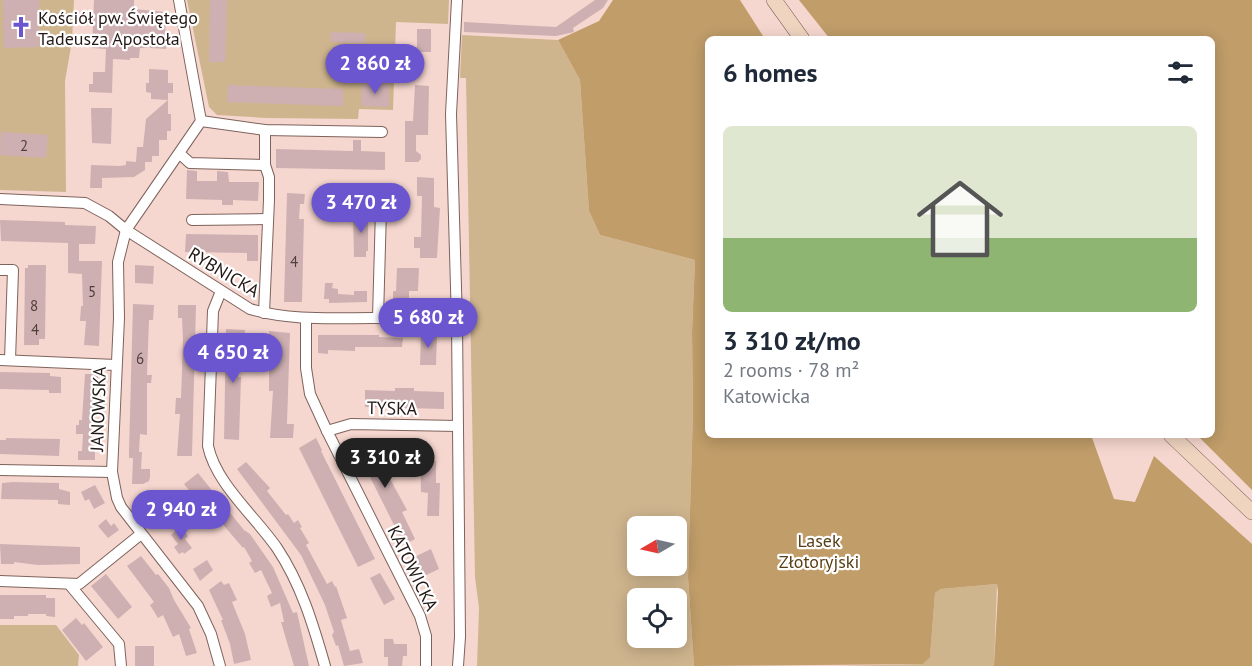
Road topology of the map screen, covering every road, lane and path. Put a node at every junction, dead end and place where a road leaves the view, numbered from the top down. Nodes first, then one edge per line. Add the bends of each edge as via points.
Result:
1 (178, 0) edge
2 (457, 0) edge
3 (774, 0) edge
4 (800, 36) edge
5 (201, 121) junction
6 (265, 130) junction
7 (382, 132) dead end
8 (180, 154) junction
9 (265, 165) junction
10 (0, 199) edge
11 (381, 209) dead end
12 (268, 219) junction
13 (192, 220) dead end
14 (126, 230) junction
15 (0, 270) edge
16 (221, 291) junction
17 (264, 313) junction
18 (306, 318) junction
19 (378, 318) junction
20 (458, 322) junction
21 (5, 360) edge
22 (116, 365) junction
23 (458, 426) junction
24 (327, 431) junction
25 (1174, 438) edge
26 (0, 470) edge
27 (112, 472) junction
28 (1252, 512) edge
29 (141, 534) junction
30 (0, 581) edge
31 (69, 584) junction
32 (121, 666) edge
33 (220, 666) edge
34 (325, 666) edge
35 (426, 666) edge
36 (458, 666) edge

1 - 5 street
2 - 20 street via 451,114
3 - 4 street
5 - 6 street
5 - 8 street
6 - 7 street
6 - 9 street
8 - 9 street via 190,163
8 - 14 street
9 - 12 street via 269,177
10 - 14 street, RYBNICKA via 85,203
11 - 19 street
12 - 13 street
12 - 17 street
14 - 16 street, RYBNICKA
14 - 22 street, JANOWSKA via 118,262
15 - 21 street via 13,270
16 - 17 street, RYBNICKA
16 - 34 street via 213,311 210,458 292,573 314,625
17 - 18 street, RYBNICKA
18 - 19 street, RYBNICKA
18 - 24 street, KATOWICKA via 310,394
19 - 20 street, RYBNICKA
20 - 23 street
21 - 22 street
22 - 27 street, JANOWSKA
23 - 24 street, TYSKA via 351,424
23 - 36 street
24 - 35 street, KATOWICKA via 420,616 426,636
25 - 28 street
26 - 27 street
27 - 29 street, JANOWSKA via 121,507
29 - 31 street via 79,584
29 - 33 street, JANOWSKA via 198,606
30 - 31 street
31 - 32 street via 119,644

